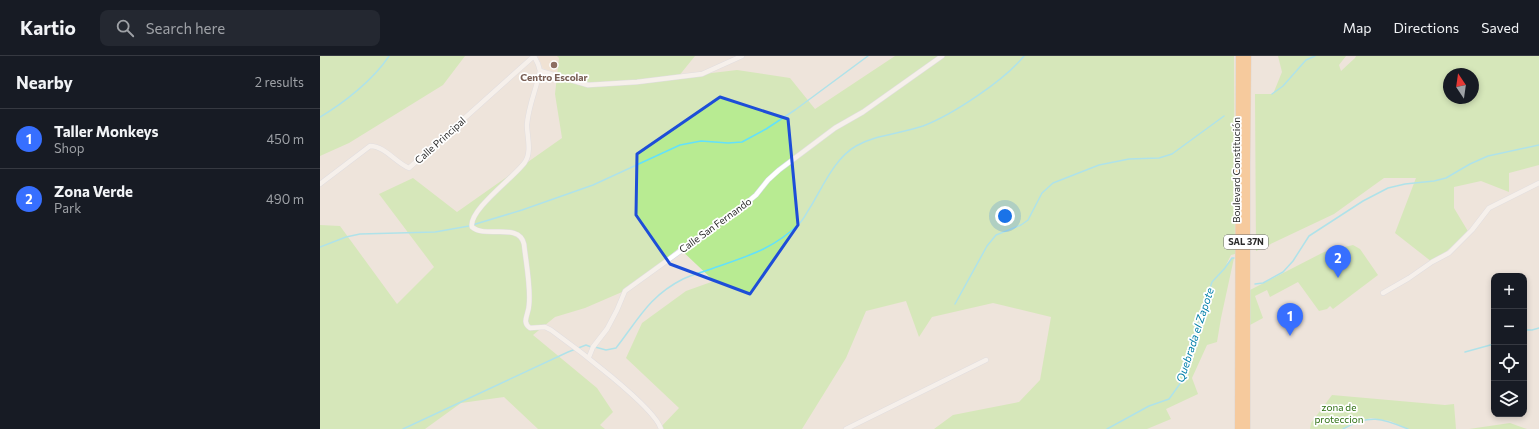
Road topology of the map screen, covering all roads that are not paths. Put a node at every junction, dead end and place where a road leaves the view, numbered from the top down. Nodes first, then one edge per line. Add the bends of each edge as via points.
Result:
1 (534, 56) edge
2 (742, 56) edge
3 (942, 56) edge
4 (1240, 56) edge
5 (1247, 56) edge
6 (540, 71) junction
7 (320, 184) edge
8 (1539, 184) edge
9 (1384, 293) dead end
10 (589, 357) junction
11 (986, 360) dead end
12 (661, 429) edge
13 (846, 429) edge
14 (1239, 429) edge
15 (1246, 429) edge

1 - 6 street
1 - 7 street, Calle Principal via 409,168 385,151 370,146
2 - 6 street via 702,74 637,82 588,85
3 - 10 street, Calle San Fernando via 863,112 835,128 773,174 744,205 625,291 618,310
4 - 14 highway, Boulevard Constitución / SAL 37N
5 - 15 highway, Boulevard Constitución / SAL 37N
6 - 10 street via 527,123 527,158 476,213 471,224 477,230 516,233 521,236 524,244 529,303 525,319 527,326 545,327
8 - 9 street via 1489,208 1449,253
10 - 12 street via 637,400
11 - 13 street

